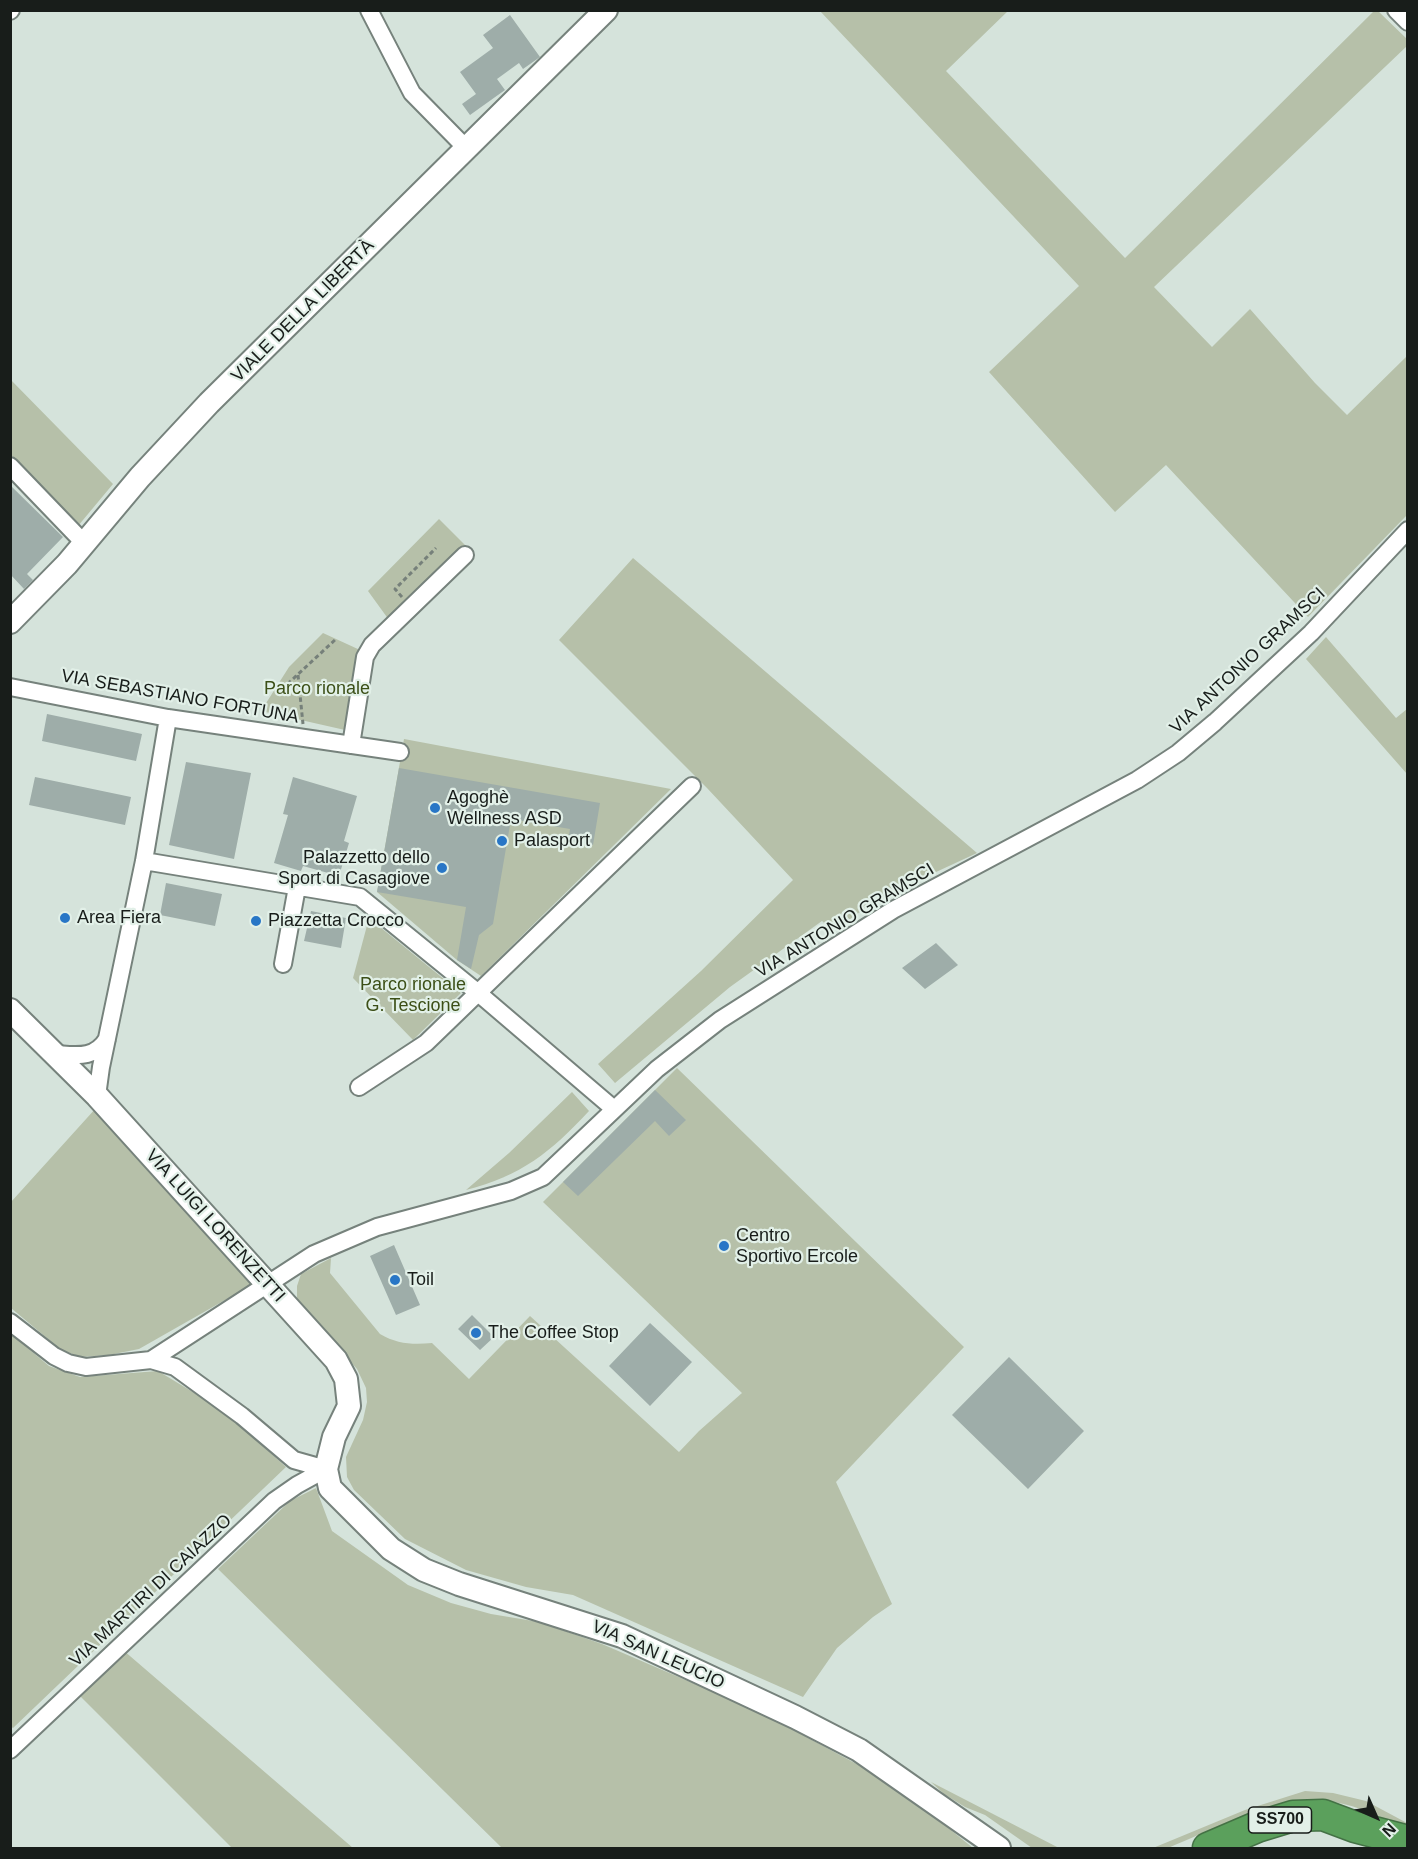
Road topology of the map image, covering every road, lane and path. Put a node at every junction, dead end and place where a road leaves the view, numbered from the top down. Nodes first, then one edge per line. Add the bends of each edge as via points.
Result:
1 (369, 10) edge
2 (606, 10) edge
3 (467, 148) junction
4 (10, 466) edge
5 (1407, 530) edge
6 (84, 544) junction
7 (436, 548) dead end
8 (465, 555) dead end
9 (412, 606) junction
10 (10, 622) edge
11 (336, 639) dead end
12 (297, 675) junction
13 (15, 686) edge
14 (275, 690) dead end
15 (168, 718) junction
16 (304, 738) junction
17 (351, 745) junction
18 (400, 752) dead end
19 (692, 786) dead end
20 (144, 861) junction
21 (297, 887) junction
22 (283, 964) dead end
23 (477, 992) junction
24 (10, 1010) edge
25 (108, 1038) junction
26 (54, 1054) junction
27 (359, 1087) dead end
28 (97, 1096) junction
29 (614, 1109) junction
30 (267, 1283) junction
31 (10, 1322) edge
32 (151, 1360) junction
33 (326, 1469) junction
34 (10, 1750) edge
35 (1355, 1827) junction
36 (1407, 1841) edge
37 (999, 1848) edge
38 (1208, 1848) edge
39 (1381, 1848) edge

1 - 3 street via 412,93
2 - 3 street, VIALE DELLA LIBERTÀ
3 - 6 street, VIALE DELLA LIBERTÀ via 209,403
4 - 6 street
5 - 29 street, VIA ANTONIO GRAMSCI via 1311,633 1178,753 1137,780 893,910 720,1020
6 - 10 street, VIALE DELLA LIBERTÀ
7 - 9 path via 395,589
8 - 9 street
9 - 17 street via 365,657
11 - 12 path
12 - 14 path via 281,690
12 - 16 path
13 - 15 street, VIA SEBASTIANO FORTUNA
15 - 16 street, VIA SEBASTIANO FORTUNA
15 - 20 street
16 - 17 street, VIA SEBASTIANO FORTUNA
17 - 18 street, VIA SEBASTIANO FORTUNA
19 - 23 street
20 - 21 street
20 - 25 street
21 - 22 street
21 - 23 street via 360,897
23 - 27 street via 426,1043
23 - 29 street
24 - 26 street, VIA LUIGI LORENZETTI
25 - 26 street via 101,1048 89,1054
25 - 28 street
26 - 28 street, VIA LUIGI LORENZETTI
28 - 30 street, VIA LUIGI LORENZETTI
29 - 30 street, VIA ANTONIO GRAMSCI via 543,1177 511,1191 377,1227 314,1254
30 - 32 street, VIA ANTONIO GRAMSCI
30 - 33 street, VIA LUIGI LORENZETTI via 336,1360 346,1379 349,1406 334,1437
31 - 32 street via 54,1356 86,1368
32 - 33 street via 175,1367 294,1460
33 - 34 street, VIA MARTIRI DI CAIAZZO via 274,1501
33 - 37 street, VIA SAN LEUCIO via 330,1488 347,1506 391,1549 424,1570 622,1636 795,1718 859,1750
35 - 36 highway, SS700
35 - 38 highway, SS700 via 1323,1815 1293,1816
35 - 39 highway, SS700

